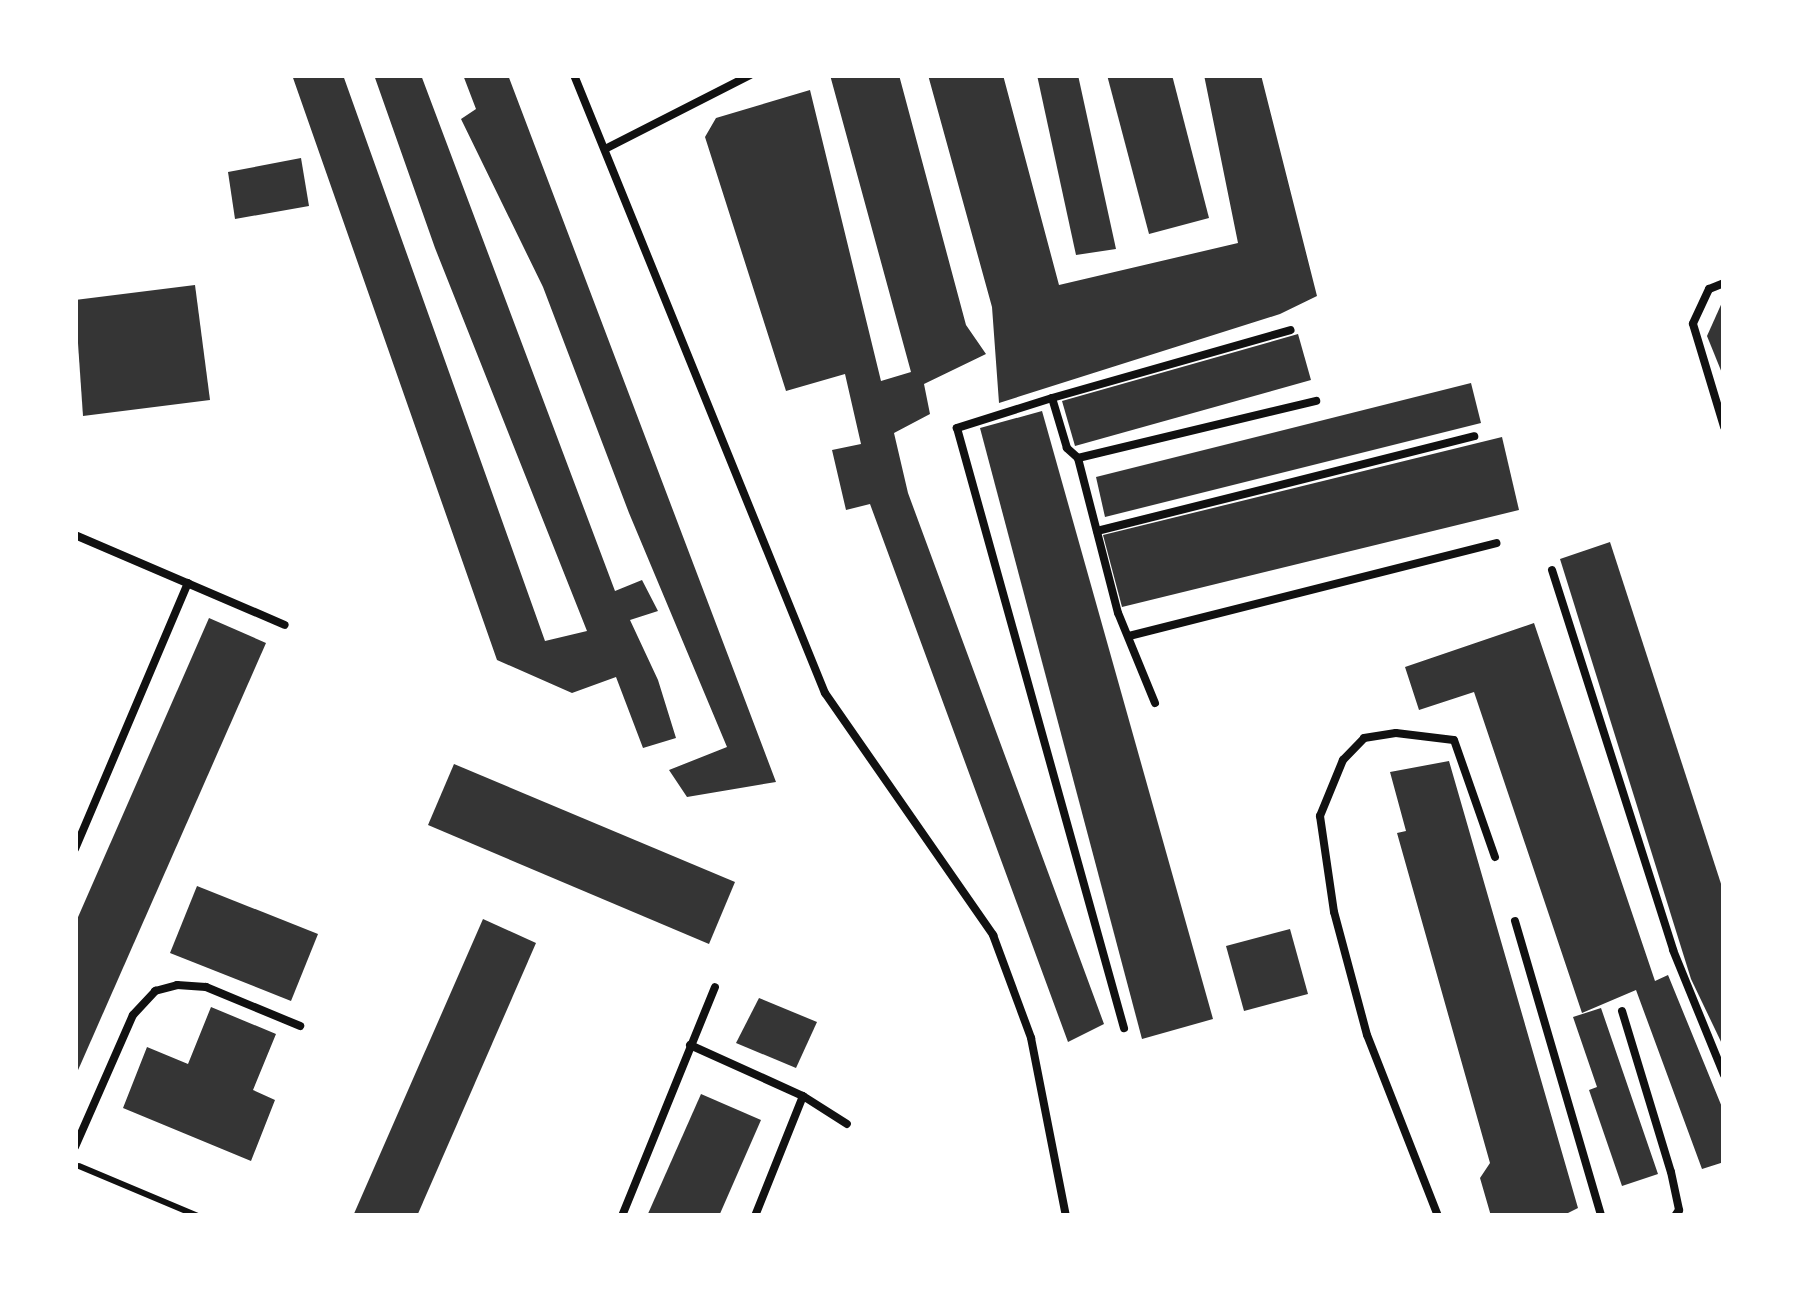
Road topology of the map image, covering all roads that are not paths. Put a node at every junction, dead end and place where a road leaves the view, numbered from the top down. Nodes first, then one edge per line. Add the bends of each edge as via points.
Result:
1 (574, 75) edge
2 (750, 75) edge
3 (605, 149) junction
4 (1724, 283) edge
5 (1290, 330) dead end
6 (1710, 388) junction
7 (1724, 394) edge
8 (1052, 398) junction
9 (1316, 400) dead end
10 (1724, 427) edge
11 (1474, 436) dead end
12 (1078, 458) junction
13 (1097, 531) junction
14 (75, 535) edge
15 (1496, 543) dead end
16 (1552, 570) dead end
17 (188, 583) junction
18 (285, 625) dead end
19 (1129, 636) junction
20 (1155, 703) dead end
21 (75, 849) edge
22 (1495, 856) dead end
23 (1515, 921) dead end
24 (715, 986) dead end
25 (1622, 1011) dead end
26 (300, 1026) dead end
27 (1124, 1028) dead end
28 (690, 1045) junction
29 (1724, 1075) edge
30 (803, 1096) junction
31 (847, 1124) dead end
32 (75, 1147) edge
33 (622, 1216) edge
34 (755, 1216) edge
35 (1066, 1216) edge
36 (1438, 1216) edge
37 (1601, 1216) edge
38 (1676, 1216) edge

1 - 3 lane
2 - 3 lane
3 - 35 lane via 825,693 994,934 1030,1038
4 - 6 lane via 1709,289 1693,324
5 - 8 lane
6 - 7 lane
6 - 10 lane
8 - 12 lane via 1067,448
8 - 27 lane via 957,428
9 - 12 lane
11 - 13 lane
12 - 13 lane
13 - 19 lane
14 - 17 lane
15 - 19 lane
16 - 29 lane via 1673,950
17 - 18 lane
17 - 21 lane
19 - 20 lane
22 - 36 lane via 1454,740 1364,738 1343,760 1320,816 1334,912 1366,1035
23 - 37 lane
24 - 28 lane
25 - 38 lane via 1671,1172
26 - 32 lane via 206,987 155,991 134,1015
28 - 30 lane
28 - 33 lane
30 - 31 lane
30 - 34 lane

